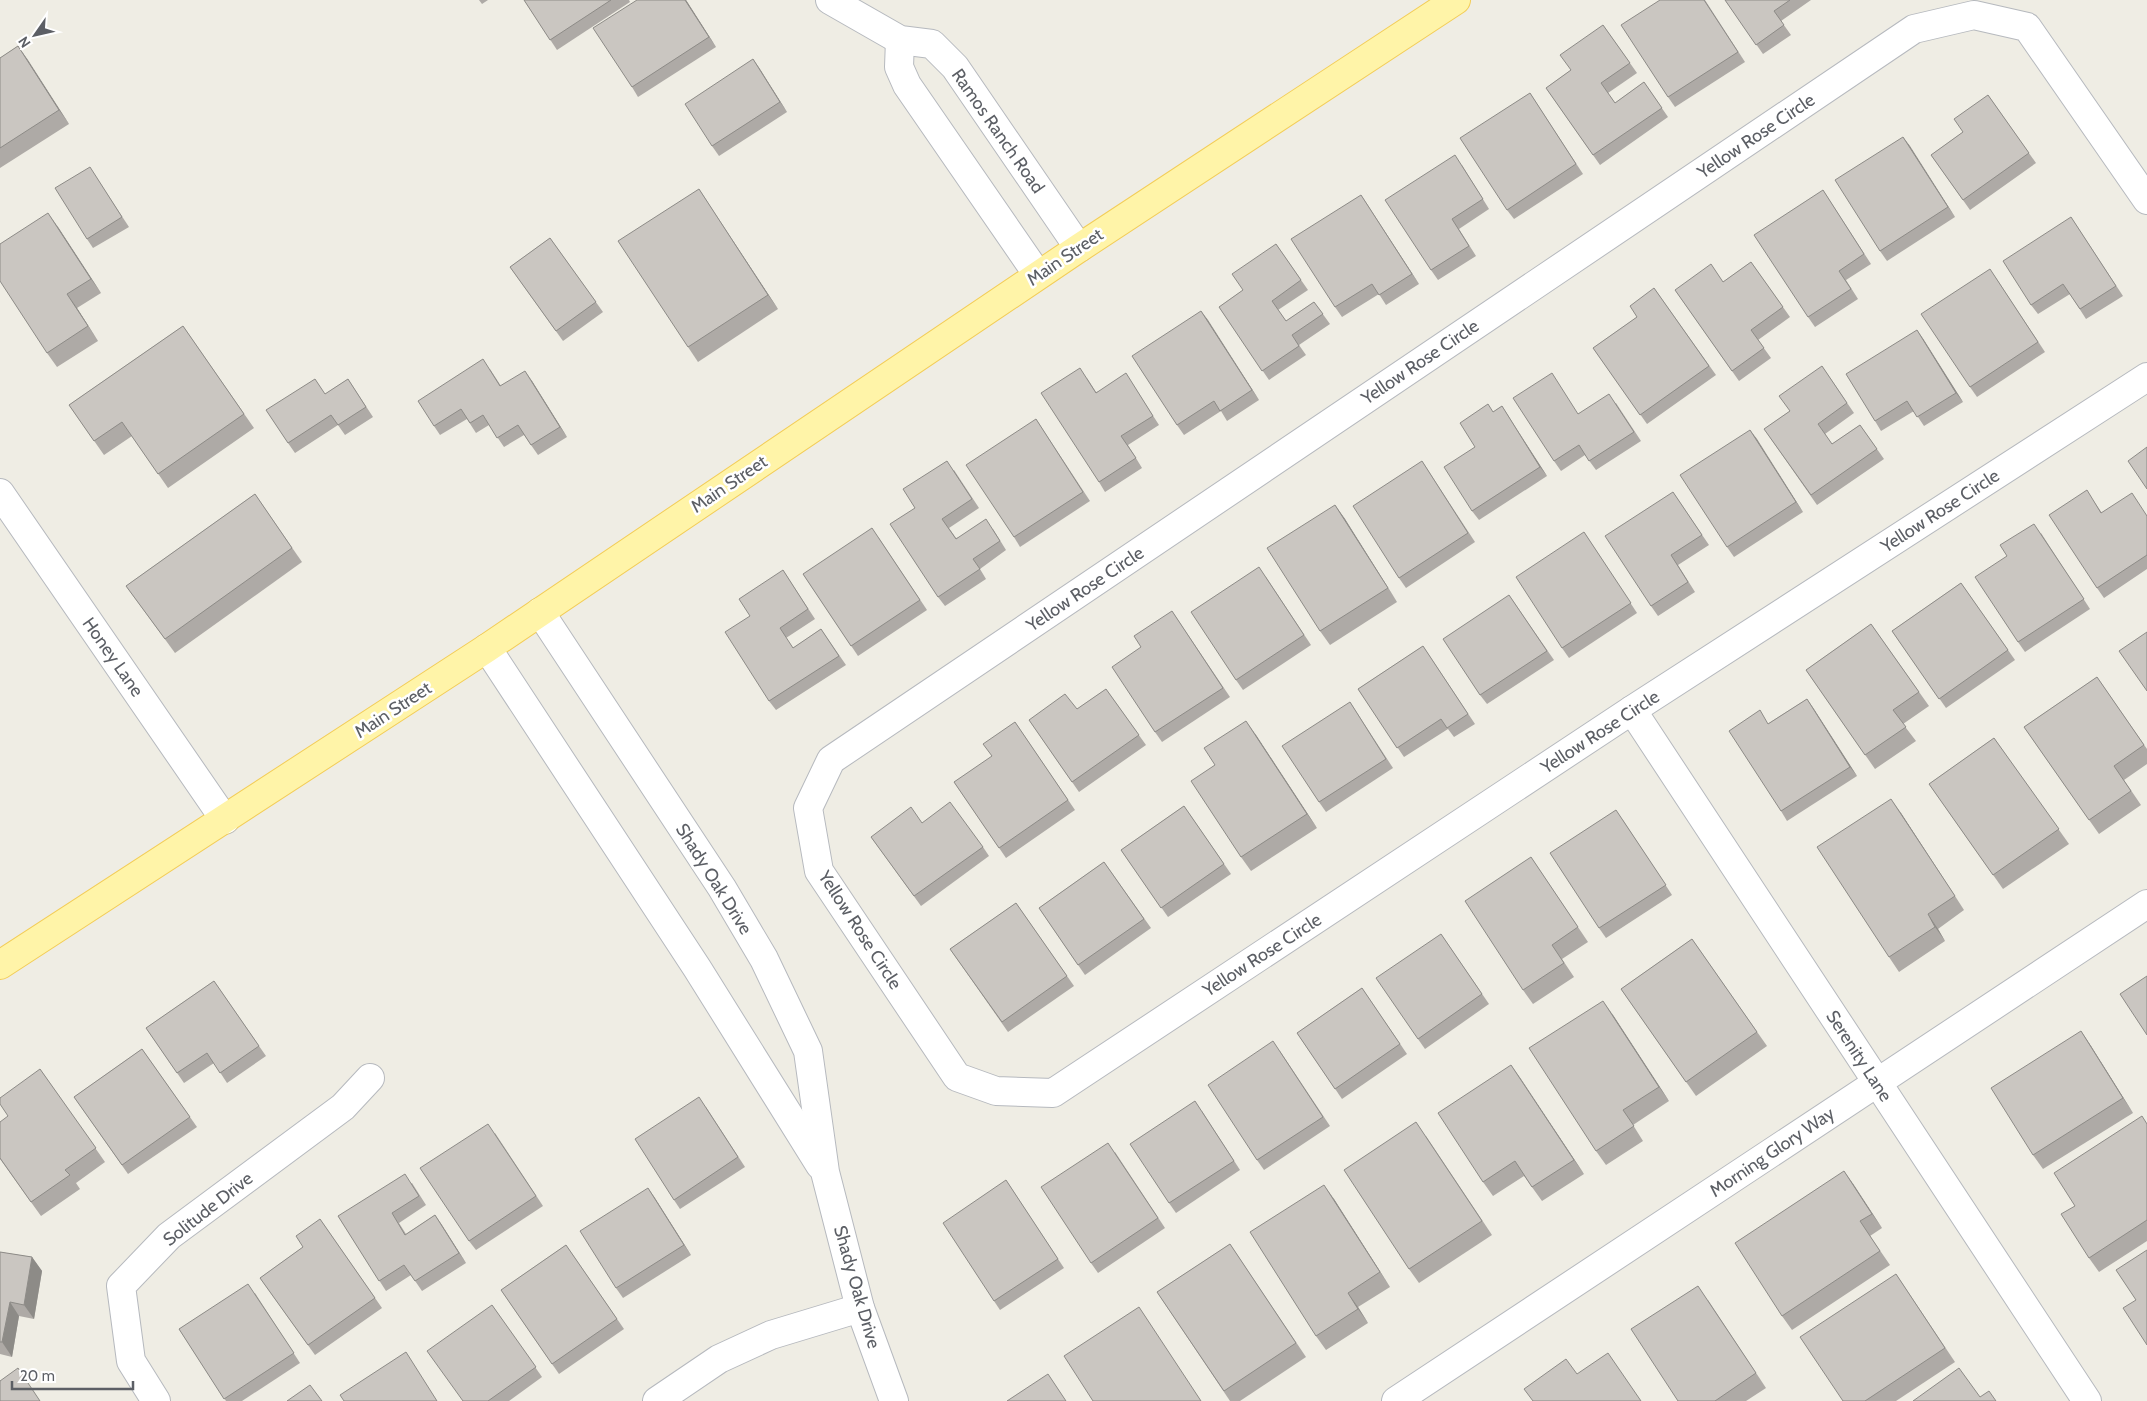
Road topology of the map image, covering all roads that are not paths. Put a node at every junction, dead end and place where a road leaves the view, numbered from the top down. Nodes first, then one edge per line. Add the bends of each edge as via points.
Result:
1 (830, 0) edge
2 (1450, 2) edge
3 (900, 40) junction
4 (2147, 200) edge
5 (1079, 248) junction
6 (1038, 275) junction
7 (2147, 377) edge
8 (0, 493) edge
9 (540, 612) junction
10 (487, 648) junction
11 (1632, 710) junction
12 (225, 820) junction
13 (2147, 904) edge
14 (0, 965) edge
15 (370, 1078) dead end
16 (1876, 1083) junction
17 (825, 1172) junction
18 (860, 1308) junction
19 (156, 1401) edge
20 (657, 1401) edge
21 (894, 1401) edge
22 (1396, 1401) edge
23 (2087, 1401) edge

1 - 3 street, Ramos Ranch Road
2 - 5 main road, Main Street
3 - 5 street, Ramos Ranch Road via 932,44 955,67
3 - 6 street via 899,67 907,85
4 - 11 street, Yellow Rose Circle via 2026,27 1974,15 1914,29 831,760 808,808 819,872 957,1077 996,1091 1053,1093
5 - 6 main road, Main Street
6 - 9 main road, Main Street
7 - 11 street, Yellow Rose Circle
8 - 12 street, Honey Lane
9 - 10 main road, Main Street
9 - 17 street, Shady Oak Drive via 722,888 764,959 808,1051
10 - 12 main road, Main Street
10 - 17 street, Shady Oak Drive via 697,968
11 - 16 street, Serenity Lane
12 - 14 main road, Main Street
13 - 16 street, Morning Glory Way
15 - 19 street, Solitude Drive via 342,1107 169,1236 122,1286 131,1361
16 - 22 street, Morning Glory Way
16 - 23 street, Serenity Lane
17 - 18 street, Shady Oak Drive
18 - 20 street via 771,1335 720,1359
18 - 21 street, Shady Oak Drive

